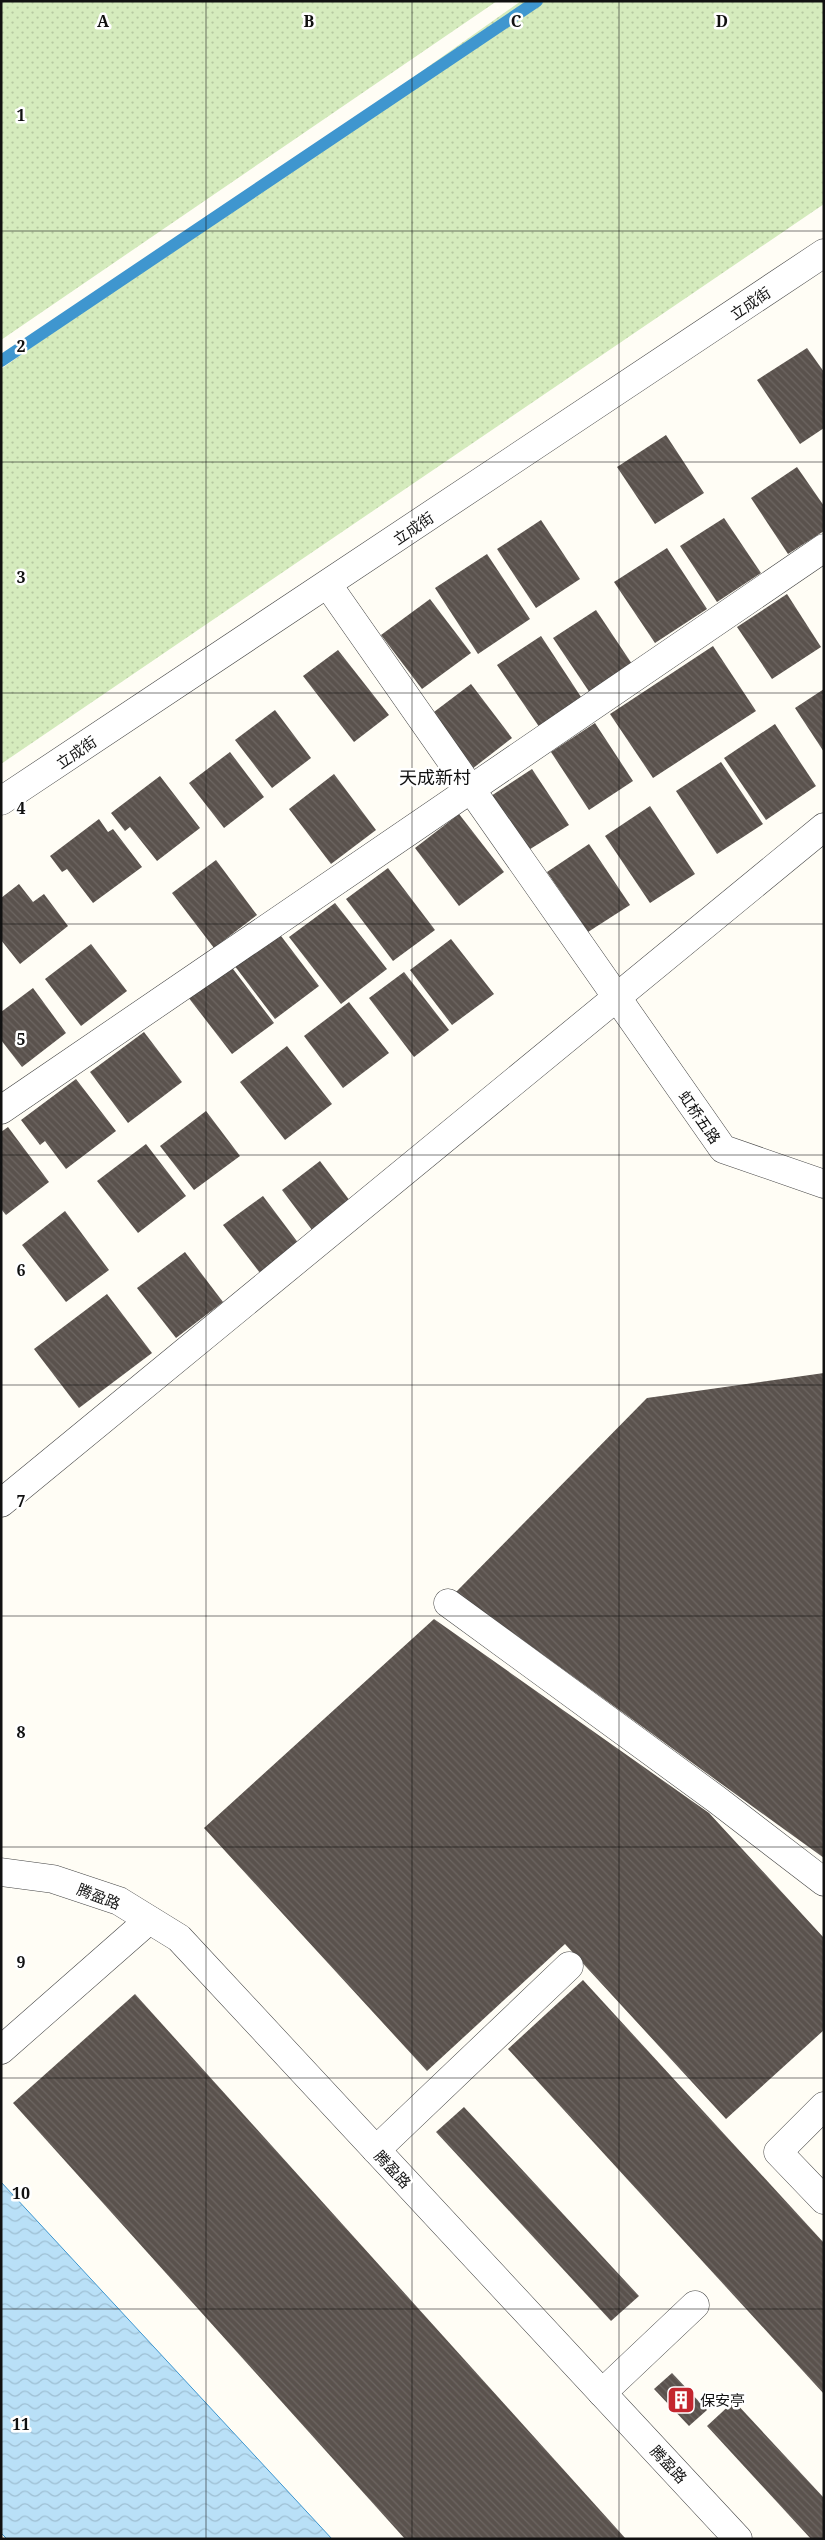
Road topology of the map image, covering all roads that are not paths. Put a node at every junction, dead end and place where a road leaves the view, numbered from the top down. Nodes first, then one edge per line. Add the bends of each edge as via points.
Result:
1 (824, 253) edge
2 (824, 548) edge
3 (328, 585) junction
4 (471, 789) junction
5 (1, 801) edge
6 (824, 827) edge
7 (617, 997) junction
8 (1, 1110) edge
9 (824, 1184) edge
10 (1, 1503) edge
11 (448, 1603) dead end
12 (1, 1872) edge
13 (824, 1882) edge
14 (149, 1920) junction
15 (569, 1966) dead end
16 (1, 2050) edge
17 (824, 2106) edge
18 (376, 2150) junction
19 (824, 2200) edge
20 (695, 2305) dead end
21 (602, 2392) junction
22 (738, 2539) edge

1 - 3 street, 立成街
2 - 4 street
3 - 4 street, 虹桥五路
3 - 5 street, 立成街
4 - 7 street, 虹桥五路
4 - 8 street
6 - 7 street
7 - 9 street, 虹桥五路 via 723,1149
7 - 10 street
11 - 13 street
12 - 14 street, 腾盈路 via 54,1879 119,1901
14 - 16 street
14 - 18 street, 腾盈路 via 178,1938
15 - 18 street
17 - 19 street via 778,2152
18 - 21 street, 腾盈路
20 - 21 street
21 - 22 street, 腾盈路

